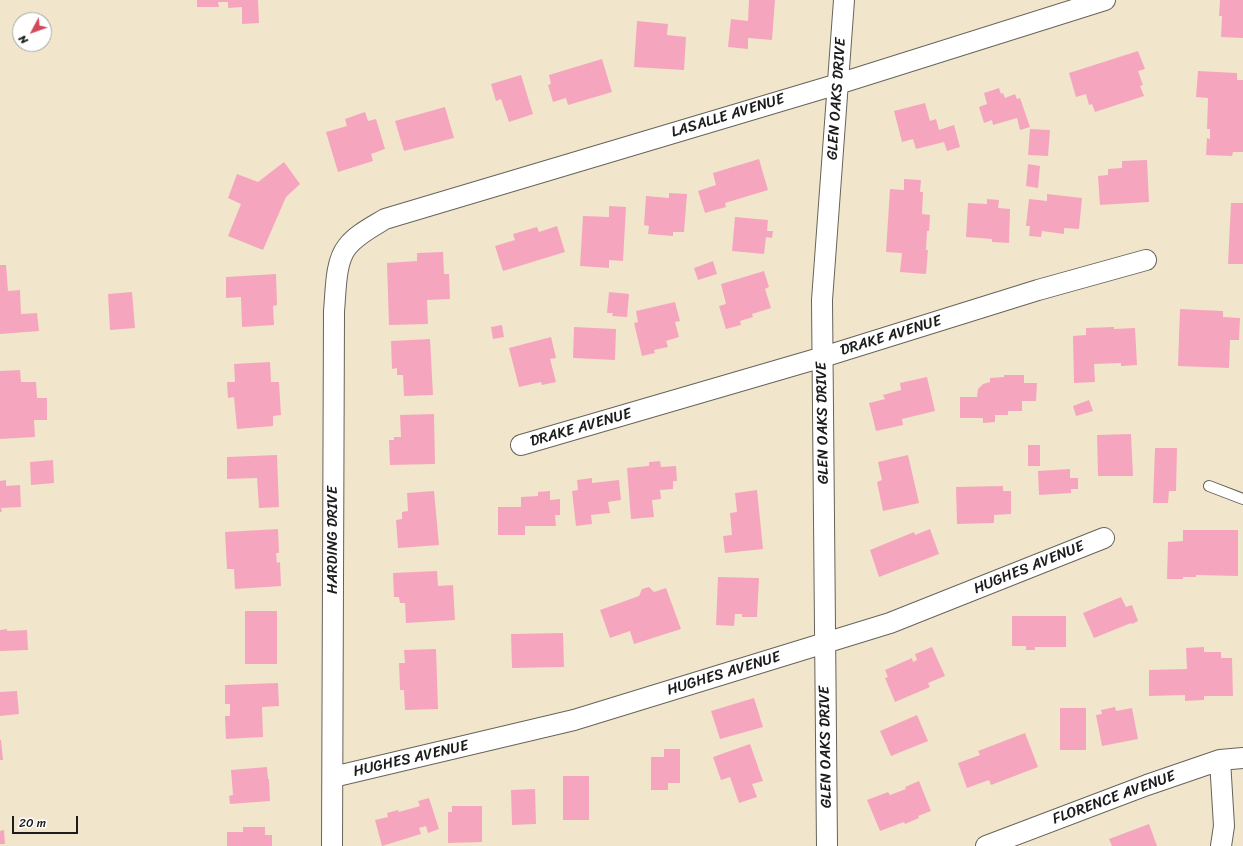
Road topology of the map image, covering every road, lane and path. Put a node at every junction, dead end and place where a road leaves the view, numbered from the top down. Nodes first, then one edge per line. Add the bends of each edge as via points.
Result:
1 (844, 0) edge
2 (1105, 0) edge
3 (838, 84) junction
4 (355, 239) joint
5 (1146, 260) dead end
6 (823, 357) junction
7 (521, 445) dead end
8 (1209, 486) dead end
9 (1243, 499) edge
10 (1104, 538) dead end
11 (825, 643) junction
12 (1243, 758) edge
13 (1220, 760) junction
14 (333, 777) junction
15 (332, 846) edge
16 (827, 846) edge
17 (986, 846) edge
18 (1221, 846) edge

1 - 3 street, GLEN OAKS DRIVE
2 - 3 street, LASALLE AVENUE
3 - 4 street, LASALLE AVENUE via 385,219
3 - 6 street, GLEN OAKS DRIVE via 822,300
4 - 14 street, HARDING DRIVE via 346,247 339,261 334,310
5 - 6 street, DRAKE AVENUE via 1038,290
6 - 7 street, DRAKE AVENUE
6 - 11 street, GLEN OAKS DRIVE
8 - 9 lane
10 - 11 street, HUGHES AVENUE via 890,623
11 - 14 street, HUGHES AVENUE via 574,720
11 - 16 street, GLEN OAKS DRIVE
12 - 13 street, FLORENCE AVENUE
13 - 17 street, FLORENCE AVENUE
13 - 18 street via 1224,826
14 - 15 street, HARDING DRIVE

